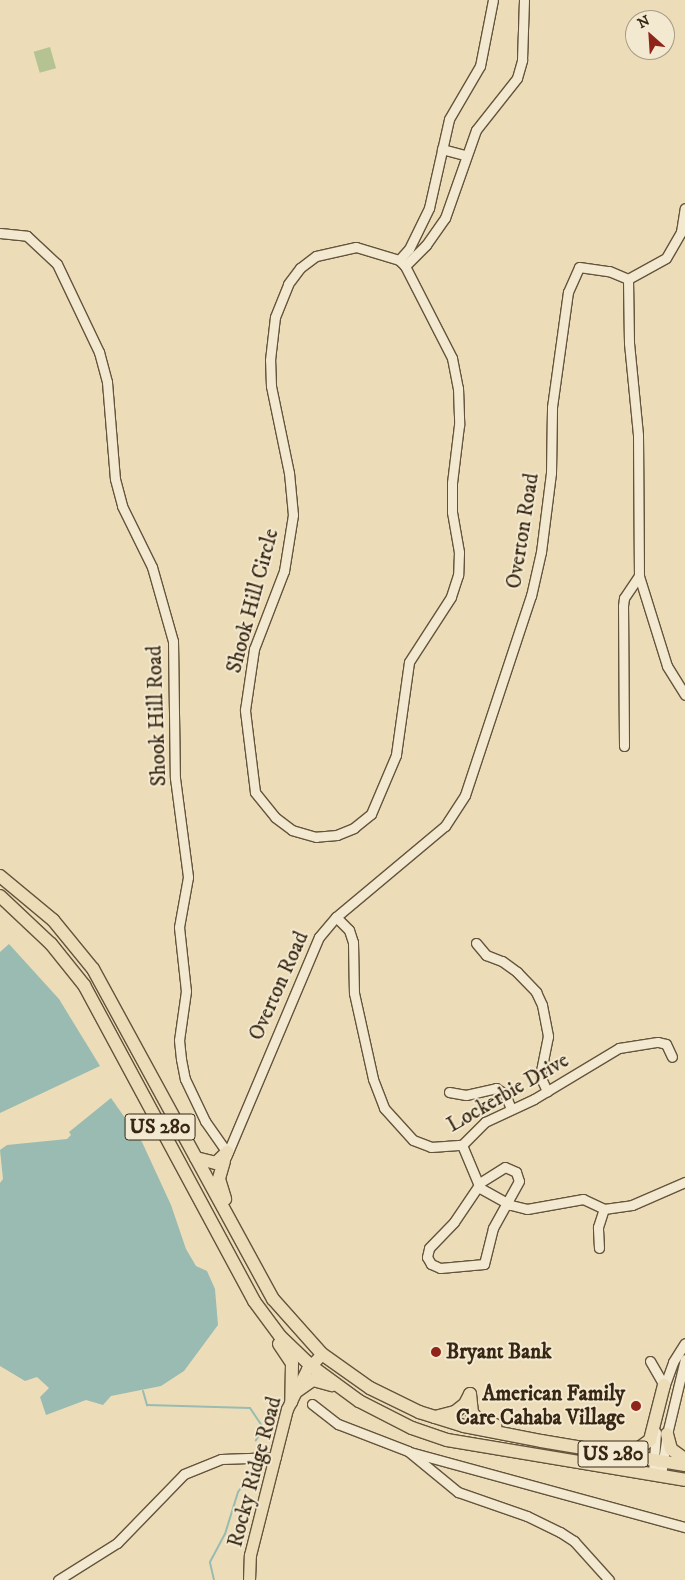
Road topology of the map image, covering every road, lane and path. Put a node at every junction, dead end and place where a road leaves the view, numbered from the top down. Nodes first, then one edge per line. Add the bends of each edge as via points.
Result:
1 (493, 0) edge
2 (524, 0) edge
3 (442, 149) junction
4 (465, 155) junction
5 (685, 208) edge
6 (0, 233) edge
7 (402, 263) junction
8 (628, 279) junction
9 (639, 576) junction
10 (685, 695) edge
11 (624, 746) dead end
12 (0, 876) edge
13 (0, 896) edge
14 (336, 917) junction
15 (476, 943) dead end
16 (84, 985) junction
17 (672, 1057) dead end
18 (546, 1091) junction
19 (449, 1092) dead end
20 (511, 1109) junction
21 (462, 1145) junction
22 (183, 1154) junction
23 (226, 1157) junction
24 (196, 1158) junction
25 (208, 1180) junction
26 (685, 1182) edge
27 (480, 1188) junction
28 (507, 1202) junction
29 (604, 1209) junction
30 (599, 1248) dead end
31 (228, 1256) junction
32 (256, 1270) junction
33 (685, 1343) edge
34 (322, 1354) junction
35 (685, 1359) edge
36 (650, 1361) dead end
37 (310, 1365) junction
38 (664, 1385) junction
39 (341, 1388) junction
40 (294, 1396) junction
41 (312, 1404) dead end
42 (435, 1417) junction
43 (667, 1434) junction
44 (512, 1436) junction
45 (408, 1451) junction
46 (609, 1454) junction
47 (276, 1457) junction
48 (685, 1459) edge
49 (658, 1460) junction
50 (685, 1465) edge
51 (657, 1474) junction
52 (685, 1480) edge
53 (685, 1527) edge
54 (58, 1580) edge
55 (249, 1580) edge
56 (609, 1580) edge

1 - 3 street via 480,66 449,119
2 - 4 street via 522,60 517,78 476,130
3 - 4 street
3 - 7 street via 429,208
4 - 7 street via 456,194 445,218 426,245
5 - 8 street via 681,232 666,258
6 - 23 street, Shook Hill Road via 28,236 57,264 99,352 107,382 116,479 122,506 152,567 173,641 175,778 188,877 180,927 186,991 179,1040 180,1060 185,1079
7 - 7 street, Shook Hill Circle via 356,247 316,256 288,284 275,317 270,360 271,386 289,473 293,515 286,562 252,657 244,726 255,792 292,830 316,836 346,832 371,814 396,755 409,662 444,611 458,575 452,483 458,388 452,358
8 - 9 street via 629,343 638,435
8 - 14 street, Overton Road via 609,271 579,267 568,292 552,406 551,473 532,596 465,795 445,826
9 - 10 street via 667,666
9 - 11 street via 624,598 623,606
12 - 24 highway, US 280 via 53,920 93,969
13 - 16 highway, US 280 via 51,944
14 - 21 street, Lockerbie Drive via 348,930 353,942 354,993 372,1079 384,1108 413,1140 431,1147
14 - 23 street, Overton Road via 311,950
15 - 18 street via 486,954 502,960 517,972 536,992 548,1036 540,1076
16 - 22 highway via 124,1046
16 - 31 highway, US 280
17 - 18 street, Lockerbie Drive via 666,1044 658,1042 619,1048
18 - 20 street, Lockerbie Drive
19 - 20 street via 466,1095 496,1088 505,1094
20 - 21 street, Lockerbie Drive via 485,1122
21 - 27 street
22 - 24 highway via 194,1167
22 - 25 highway via 195,1179
23 - 24 highway via 216,1163
23 - 25 street, Overton Road
23 - 32 highway via 219,1179 221,1192
24 - 25 highway, US 280
25 - 32 highway, US 280
26 - 29 street via 632,1205
27 - 28 street
27 - 28 street via 481,1182 498,1170 511,1169 519,1181
27 - 28 street via 429,1248 427,1257 431,1264 440,1268 484,1264 494,1228
28 - 29 street via 527,1209 583,1199
29 - 30 street via 598,1227
31 - 37 highway, US 280 via 254,1301 280,1336
31 - 40 highway via 230,1268 252,1310 290,1358
32 - 34 highway, US 280 via 273,1299
33 - 38 street
34 - 37 main road, Rocky Ridge Road
34 - 42 highway, US 280 via 370,1388
35 - 43 street
36 - 38 street
37 - 39 highway, US 280
37 - 40 main road, Rocky Ridge Road
38 - 46 highway via 650,1440 639,1448
38 - 49 street
39 - 40 highway via 313,1380
39 - 51 highway, US 280 via 412,1428 447,1440
40 - 47 main road, Rocky Ridge Road
41 - 45 street via 338,1424
42 - 44 highway, US 280
42 - 44 highway via 455,1412 465,1404 470,1394 472,1413 480,1421 500,1427
43 - 48 highway via 671,1449
43 - 49 street
44 - 46 highway, US 280
45 - 53 street
45 - 56 street via 458,1492 527,1516 560,1532 574,1541
46 - 49 highway, US 280
47 - 54 street via 221,1459 184,1474 117,1543
47 - 55 main road, Rocky Ridge Road via 250,1555
49 - 50 highway, US 280
49 - 51 street
51 - 52 highway, US 280

